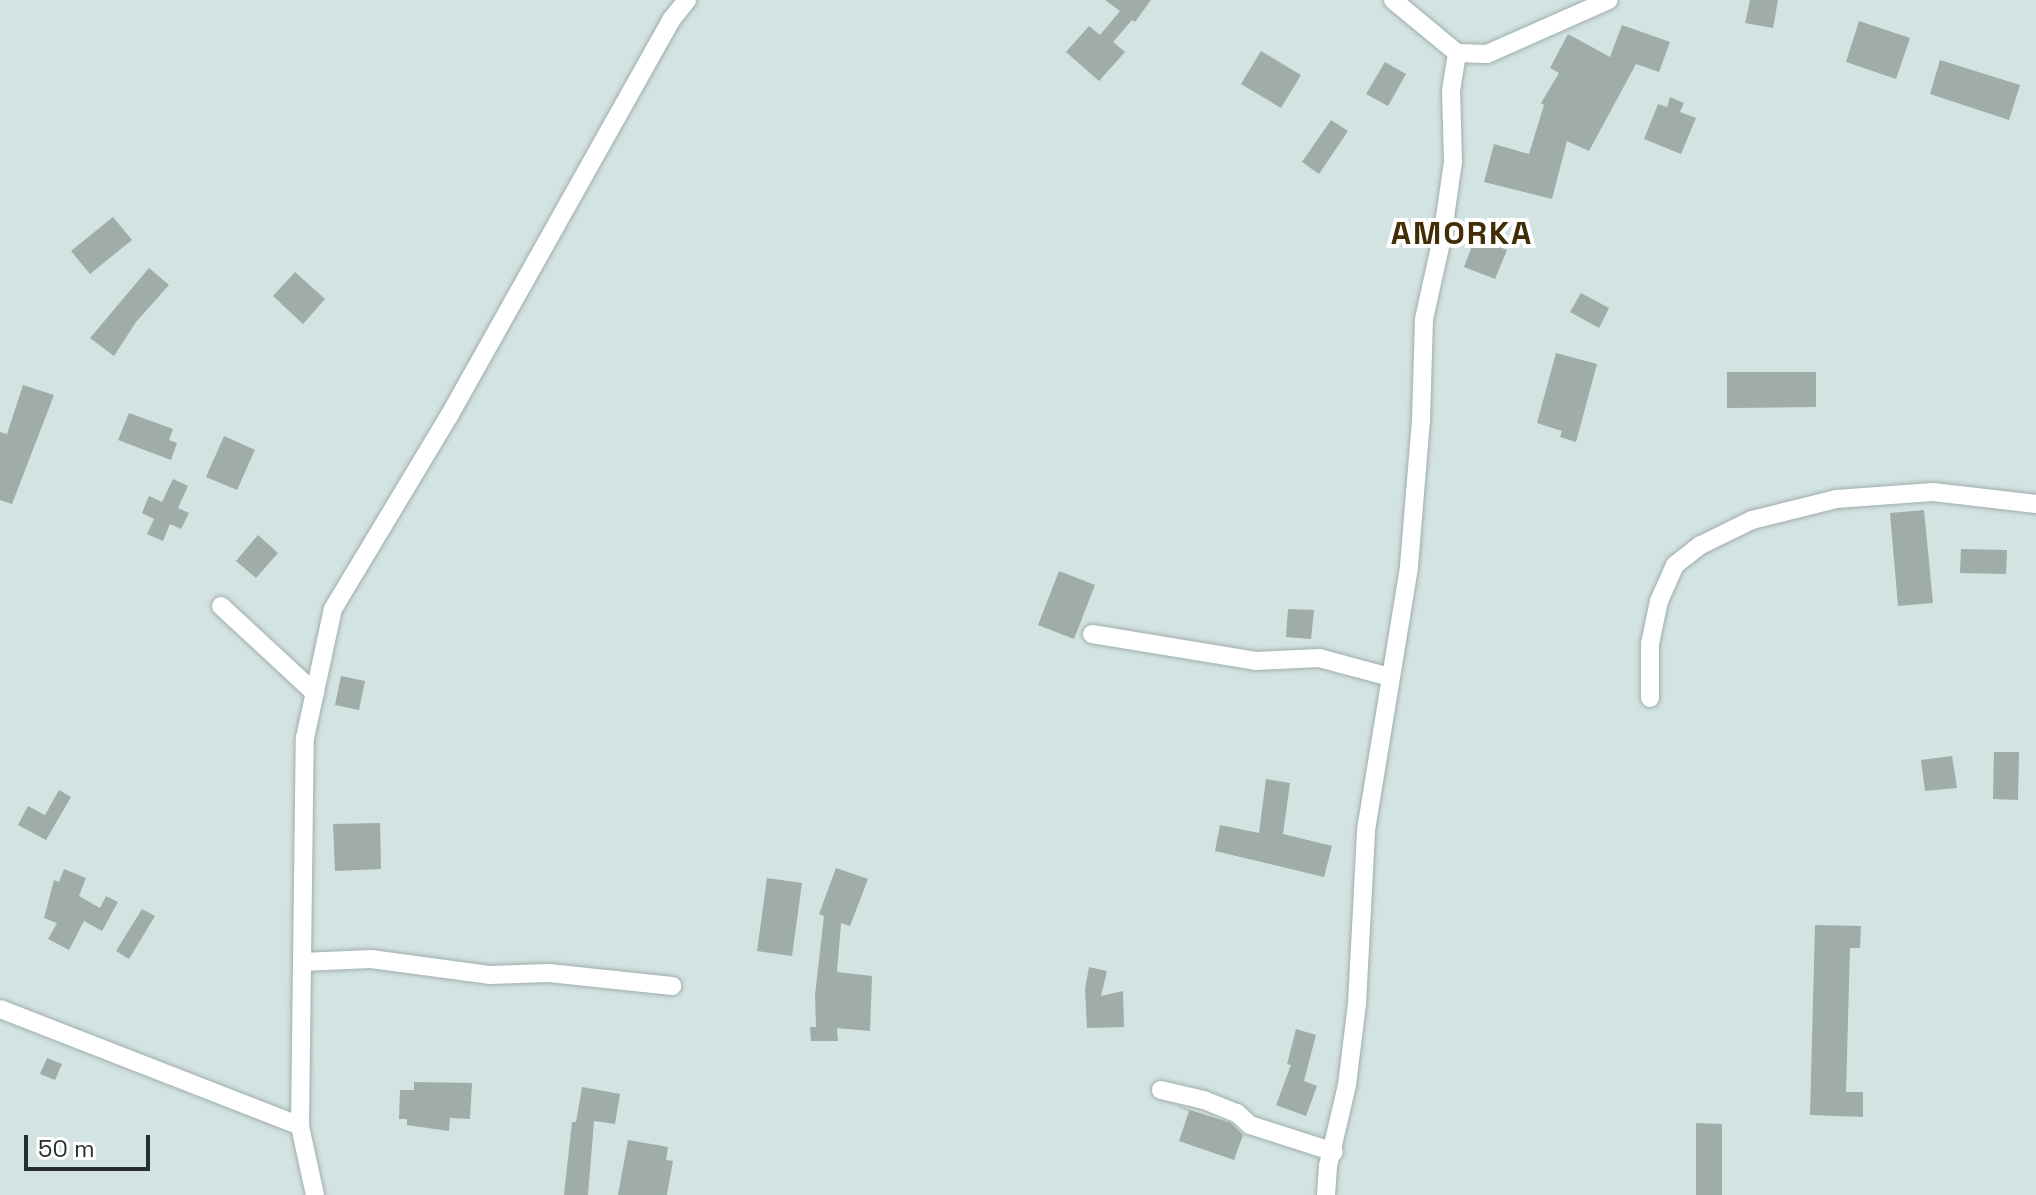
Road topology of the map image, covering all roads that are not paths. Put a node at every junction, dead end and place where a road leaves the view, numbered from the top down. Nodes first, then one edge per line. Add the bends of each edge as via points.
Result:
1 (687, 0) edge
2 (1393, 0) edge
3 (1609, 0) edge
4 (1457, 53) junction
5 (2036, 504) edge
6 (221, 606) dead end
7 (1092, 634) dead end
8 (1390, 677) junction
9 (315, 693) junction
10 (1650, 698) dead end
11 (302, 962) junction
12 (672, 986) dead end
13 (0, 1009) edge
14 (1161, 1090) dead end
15 (300, 1126) junction
16 (1333, 1152) junction
17 (315, 1195) edge
18 (1326, 1195) edge

1 - 9 street via 333,609
2 - 4 street
3 - 4 street via 1487,54
4 - 8 street via 1451,91 1453,162 1424,319 1409,566
5 - 10 street via 1933,492 1836,499 1752,520 1701,545 1675,565 1659,601 1650,644
6 - 9 street
7 - 8 street via 1256,661 1319,658
8 - 16 street via 1366,830 1347,1085
9 - 11 street via 305,738
11 - 12 street via 371,959 489,975 549,973
11 - 15 street
13 - 15 street
14 - 16 street via 1204,1100 1237,1113 1250,1125
15 - 17 street
16 - 18 street

